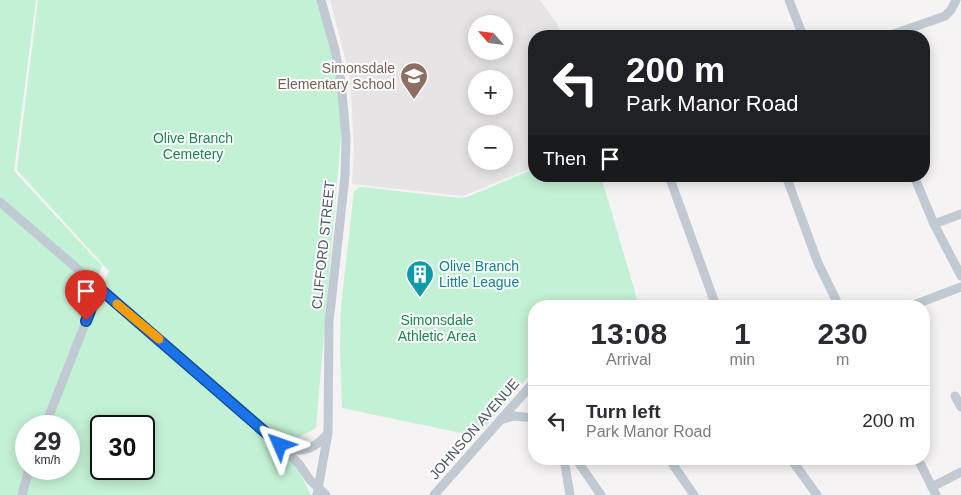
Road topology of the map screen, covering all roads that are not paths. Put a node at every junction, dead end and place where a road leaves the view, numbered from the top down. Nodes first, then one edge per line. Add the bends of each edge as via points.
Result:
1 (321, 0) edge
2 (789, 0) edge
3 (956, 0) edge
4 (801, 30) edge
5 (905, 30) edge
6 (671, 182) edge
7 (788, 182) edge
8 (916, 182) edge
9 (0, 202) edge
10 (961, 214) edge
11 (934, 224) junction
12 (961, 276) edge
13 (961, 287) edge
14 (99, 288) junction
15 (714, 300) edge
16 (836, 300) edge
17 (927, 300) edge
18 (528, 389) edge
19 (955, 396) dead end
20 (961, 407) edge
21 (49, 415) edge
22 (528, 417) edge
23 (500, 420) junction
24 (328, 433) junction
25 (280, 445) junction
26 (565, 465) edge
27 (580, 465) edge
28 (673, 465) edge
29 (795, 465) edge
30 (921, 465) edge
31 (961, 472) edge
32 (26, 480) edge
33 (934, 491) edge
34 (318, 492) edge
35 (22, 495) edge
36 (326, 495) edge
37 (434, 495) edge
38 (570, 495) edge
39 (601, 495) edge
40 (694, 495) edge
41 (816, 495) edge

1 - 24 street, CLIFFORD STREET via 337,58 346,138 329,322
2 - 4 street
3 - 5 street via 944,16
6 - 15 street
7 - 16 street via 818,263
8 - 11 street
9 - 14 street
10 - 11 street
11 - 12 street
13 - 17 street
14 - 21 street
14 - 25 street
18 - 23 street, JOHNSON AVENUE
19 - 20 street
22 - 23 street via 514,416
23 - 37 street, JOHNSON AVENUE
24 - 25 street via 317,444 304,450
24 - 34 street, CLIFFORD STREET
25 - 34 street
26 - 38 street
27 - 39 street
28 - 40 street
29 - 41 street
30 - 33 street
31 - 33 street
32 - 35 street
34 - 36 street

